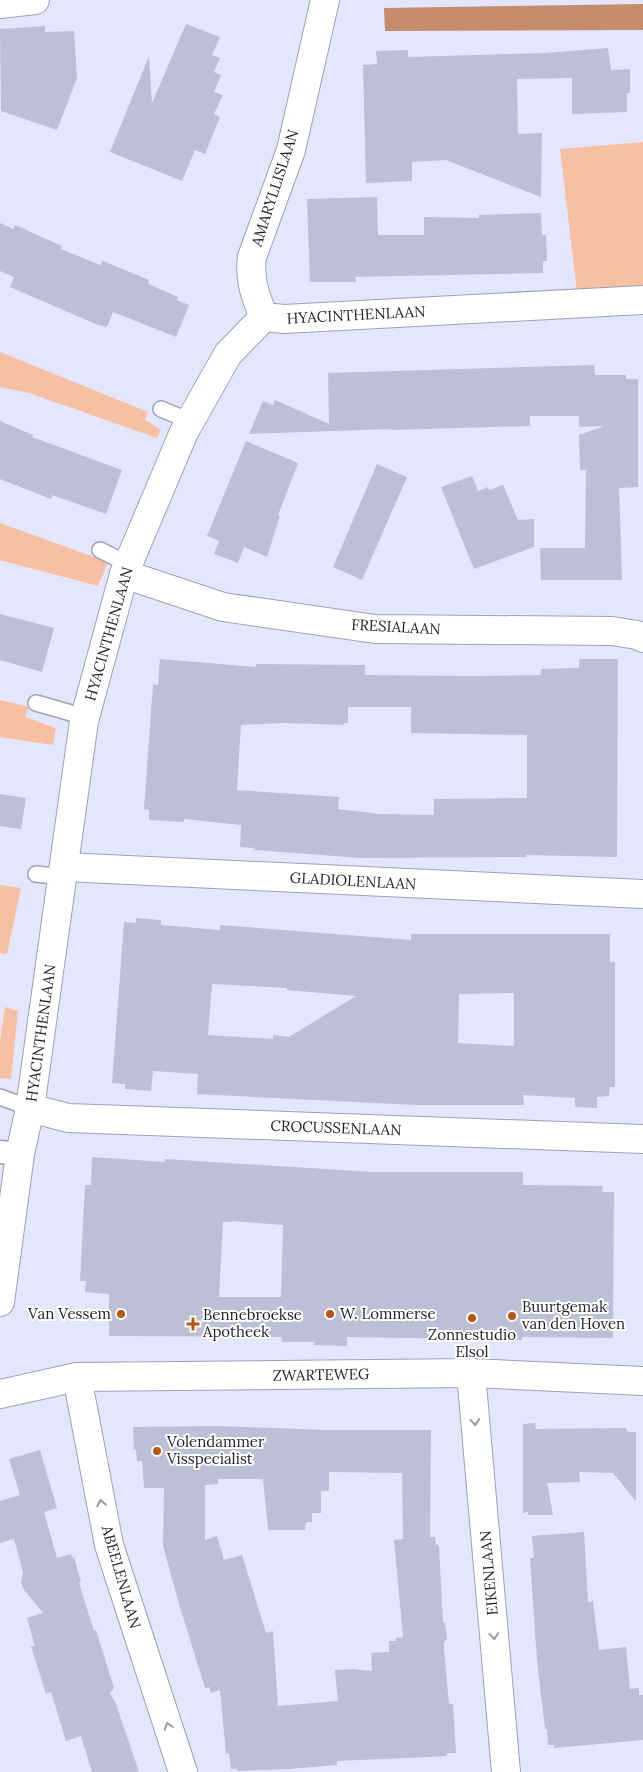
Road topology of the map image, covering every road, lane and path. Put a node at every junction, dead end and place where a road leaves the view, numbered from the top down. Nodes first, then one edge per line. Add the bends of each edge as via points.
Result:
1 (35, 0) edge
2 (325, 0) edge
3 (0, 4) edge
4 (643, 300) edge
5 (264, 317) junction
6 (161, 409) dead end
7 (190, 421) junction
8 (100, 550) dead end
9 (126, 569) junction
10 (643, 638) edge
11 (36, 703) dead end
12 (85, 716) junction
13 (63, 872) junction
14 (36, 874) dead end
15 (643, 894) edge
16 (0, 1098) edge
17 (30, 1108) junction
18 (643, 1139) edge
19 (10, 1153) edge
20 (0, 1302) edge
21 (471, 1373) junction
22 (77, 1377) junction
23 (643, 1380) edge
24 (0, 1394) edge
25 (183, 1772) edge
26 (506, 1772) edge

1 - 3 street
2 - 5 street, AMARYLLISLAAN via 291,150 252,257 253,291
4 - 5 street, HYACINTHENLAAN via 284,319
5 - 7 street, HYACINTHENLAAN via 228,354
6 - 7 lane
7 - 9 street, HYACINTHENLAAN
8 - 9 lane
9 - 10 street, FRESIALAAN via 223,607 376,629 612,631
9 - 12 street, HYACINTHENLAAN
11 - 12 lane
12 - 13 street, HYACINTHENLAAN
13 - 14 lane
13 - 15 street, GLADIOLENLAAN
13 - 17 street, HYACINTHENLAAN
16 - 17 lane
17 - 18 street, CROCUSSENLAAN via 68,1118
17 - 19 street, HYACINTHENLAAN
19 - 20 street, HYACINTHENLAAN
21 - 22 street, ZWARTEWEG
21 - 23 street, ZWARTEWEG
21 -> 26 street, EIKENLAAN
22 - 24 street, ZWARTEWEG
25 -> 22 street, ABEELENLAAN via 109,1545

